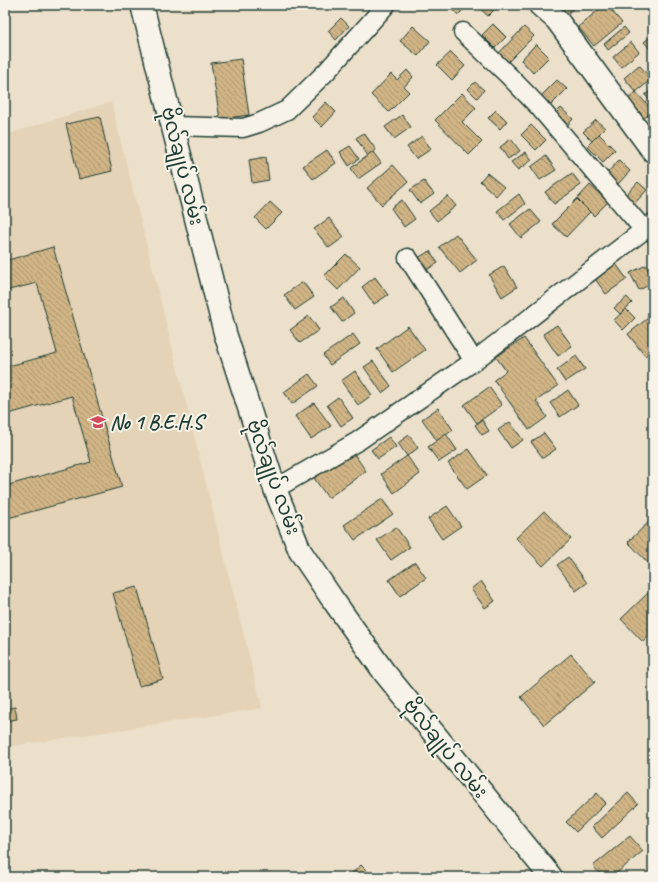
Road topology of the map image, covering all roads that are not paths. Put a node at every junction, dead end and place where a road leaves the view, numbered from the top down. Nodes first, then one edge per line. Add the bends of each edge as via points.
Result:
1 (142, 5) edge
2 (386, 5) edge
3 (540, 5) edge
4 (463, 32) dead end
5 (173, 126) junction
6 (653, 151) edge
7 (649, 226) edge
8 (408, 258) dead end
9 (474, 362) junction
10 (275, 489) junction
11 (551, 877) edge

1 - 5 main road, ဗိုလ်ချုပ် လမ်း
2 - 5 street via 326,72 287,110 243,128
3 - 6 main road via 557,20
4 - 7 street via 539,107
5 - 10 main road, ဗိုလ်ချုပ် လမ်း via 225,333
7 - 9 street
8 - 9 street
9 - 10 street via 358,441
10 - 11 main road, ဗိုလ်ချုပ် လမ်း via 300,551 380,666

